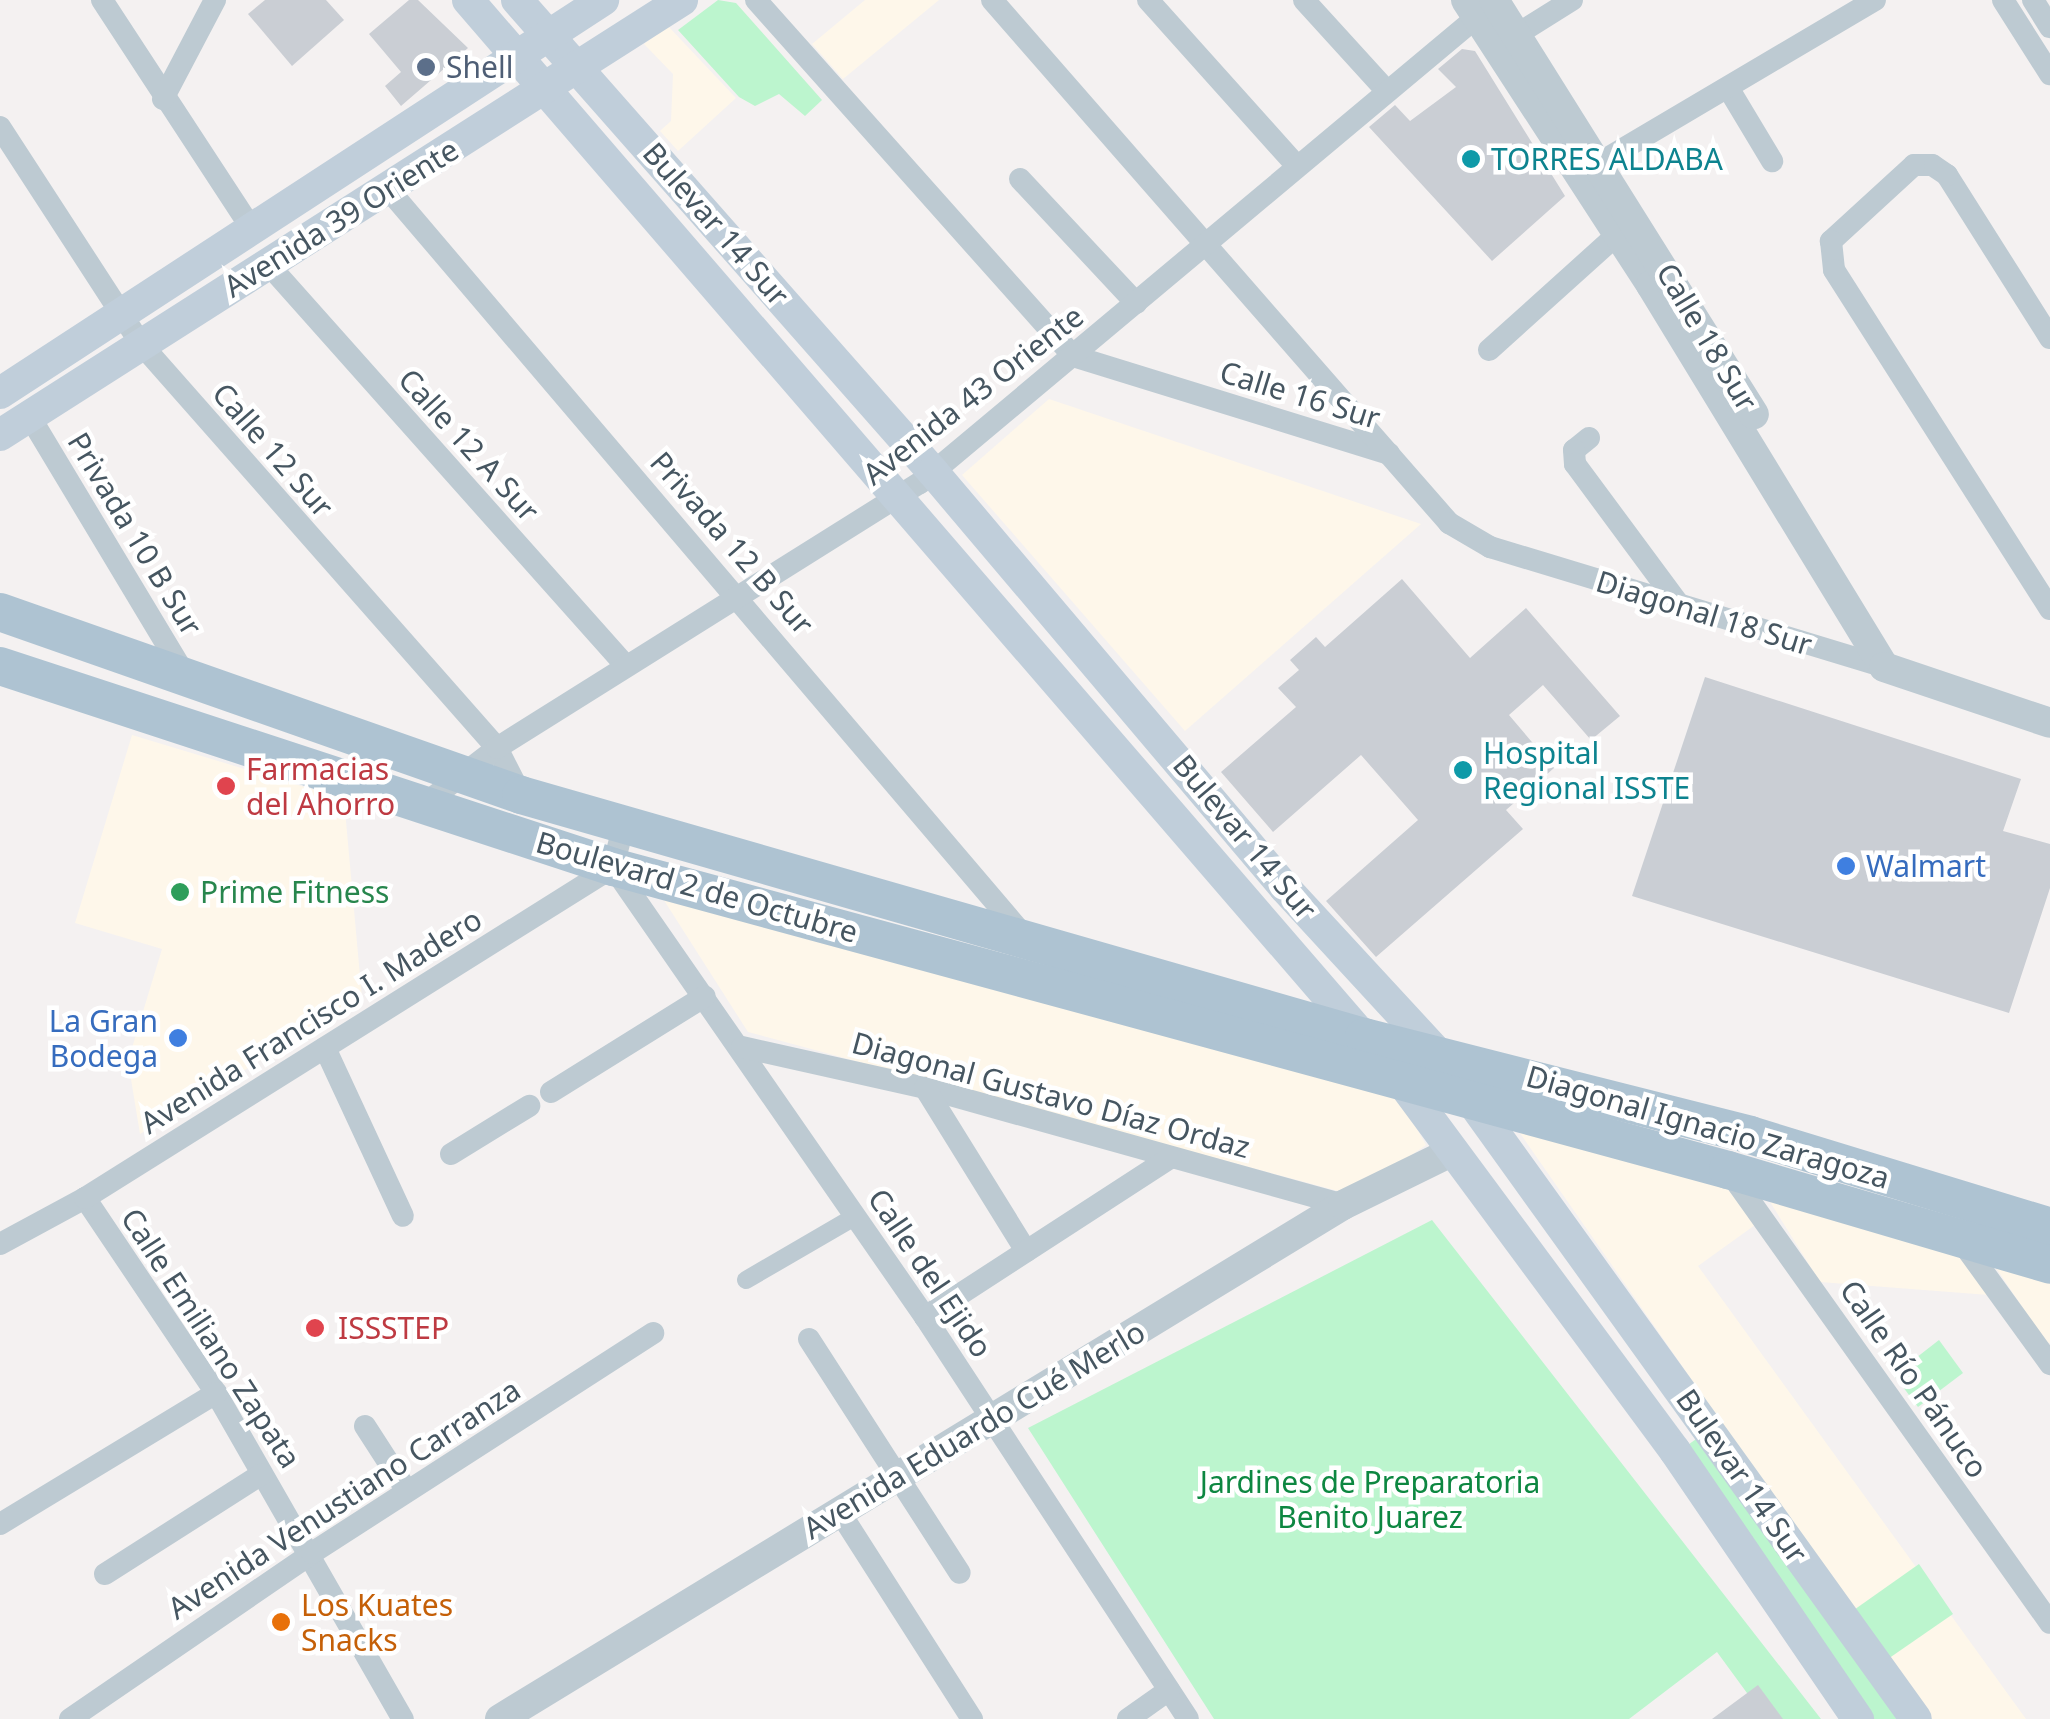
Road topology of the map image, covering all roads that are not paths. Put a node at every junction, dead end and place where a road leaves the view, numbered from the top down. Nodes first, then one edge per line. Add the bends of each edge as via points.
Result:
1 (102, 0) edge
2 (215, 0) edge
3 (468, 0) edge
4 (518, 0) edge
5 (603, 0) edge
6 (682, 0) edge
7 (756, 0) edge
8 (1148, 0) edge
9 (1304, 0) edge
10 (1572, 0) edge
11 (1875, 0) edge
12 (2003, 0) edge
13 (2032, 0) edge
14 (997, 2) edge
15 (1479, 6) edge
16 (2050, 27) edge
17 (1516, 35) junction
18 (549, 36) junction
19 (518, 56) junction
20 (580, 68) junction
21 (2050, 74) edge
22 (546, 88) junction
23 (1386, 90) junction
24 (1730, 90) junction
25 (163, 99) junction
26 (0, 127) edge
27 (1772, 161) dead end
28 (1297, 166) junction
29 (1590, 169) junction
30 (1020, 179) dead end
31 (388, 189) junction
32 (253, 231) junction
33 (1618, 234) junction
34 (1201, 247) junction
35 (268, 264) junction
36 (1660, 278) junction
37 (1136, 303) junction
38 (121, 314) junction
39 (2050, 338) edge
40 (141, 344) junction
41 (1488, 350) dead end
42 (1073, 356) junction
43 (4, 383) edge
44 (30, 417) junction
45 (0, 435) edge
46 (1589, 438) dead end
47 (1389, 454) junction
48 (933, 472) junction
49 (898, 497) junction
50 (738, 596) junction
51 (1681, 607) junction
52 (2050, 609) edge
53 (0, 612) edge
54 (0, 666) edge
55 (626, 666) junction
56 (1884, 667) junction
57 (1913, 678) junction
58 (189, 681) junction
59 (2044, 716) edge
60 (497, 748) junction
61 (2050, 748) edge
62 (461, 774) junction
63 (521, 794) junction
64 (422, 806) junction
65 (624, 824) junction
66 (613, 867) junction
67 (1026, 938) junction
68 (705, 996) junction
69 (1364, 1037) junction
70 (742, 1047) junction
71 (325, 1048) junction
72 (1438, 1053) junction
73 (1402, 1082) junction
74 (925, 1088) junction
75 (551, 1092) dead end
76 (1476, 1102) junction
77 (530, 1106) dead end
78 (1453, 1152) junction
79 (452, 1154) dead end
80 (1171, 1157) junction
81 (1728, 1170) junction
82 (86, 1198) junction
83 (1343, 1205) junction
84 (403, 1216) dead end
85 (856, 1216) junction
86 (2045, 1235) edge
87 (1960, 1238) junction
88 (0, 1244) edge
89 (1026, 1251) junction
90 (746, 1280) dead end
91 (925, 1316) junction
92 (654, 1333) dead end
93 (809, 1339) dead end
94 (2050, 1364) edge
95 (216, 1393) junction
96 (991, 1421) junction
97 (365, 1426) dead end
98 (262, 1474) junction
99 (900, 1475) junction
100 (407, 1492) junction
101 (839, 1511) junction
102 (0, 1524) edge
103 (312, 1553) junction
104 (105, 1574) dead end
105 (960, 1574) dead end
106 (2050, 1623) edge
107 (1169, 1690) junction
108 (70, 1719) edge
109 (403, 1719) edge
110 (500, 1719) edge
111 (972, 1719) edge
112 (1128, 1719) edge
113 (1188, 1719) edge
114 (1858, 1719) edge
115 (1916, 1719) edge

1 - 25 street
2 - 25 street
3 - 19 main road, Bulevar 14 Sur
4 - 18 main road, Bulevar 14 Sur
5 - 18 main road, Avenida 39 Oriente
6 - 20 main road, Avenida 39 Oriente
7 - 42 street
8 - 28 street
9 - 23 street
10 - 17 street
11 - 24 street
12 - 21 street
13 - 16 street
14 - 34 street, Calle 16 Sur
15 - 17 street, Calle 18 Sur
15 - 23 street, Avenida 43 Oriente
15 - 29 street, Calle 18 Sur
17 - 29 street, Calle 18 Sur
18 - 19 main road, Avenida 39 Oriente
18 - 20 main road, Bulevar 14 Sur
19 - 22 main road, Bulevar 14 Sur
19 - 32 main road, Avenida 39 Oriente
20 - 22 main road, Avenida 39 Oriente
20 - 48 main road, Bulevar 14 Sur
22 - 31 main road, Avenida 39 Oriente
22 - 49 main road, Bulevar 14 Sur
23 - 28 street, Avenida 43 Oriente
24 - 27 street
24 - 29 street
25 - 32 street
26 - 38 street, Calle 12 Sur
28 - 34 street, Avenida 43 Oriente
29 - 33 street, Calle 18 Sur
29 - 36 street, Calle 18 Sur
30 - 37 street
31 - 35 main road, Avenida 39 Oriente
31 - 50 street, Privada 12 B Sur
32 - 38 main road, Avenida 39 Oriente
33 - 36 street, Calle 18 Sur
33 - 41 street
34 - 37 street, Avenida 43 Oriente
34 - 47 street, Calle 16 Sur
35 - 40 main road, Avenida 39 Oriente
35 - 55 street, Calle 12 A Sur
36 - 56 street, Calle 18 Sur
36 - 57 street, Calle 18 Sur
37 - 42 street, Avenida 43 Oriente
38 - 40 street, Calle 12 Sur
38 - 43 main road, Avenida 39 Oriente
39 - 52 street via 1947,175 1932,165 1914,165 1836,231 1828,250 1834,270
40 - 44 main road, Avenida 39 Oriente
40 - 60 street, Calle 12 Sur
42 - 47 street, Calle 16 Sur
42 - 48 street, Avenida 43 Oriente
44 - 45 main road, Avenida 39 Oriente
44 - 58 street, Privada 10 B Sur
46 - 51 street via 1574,450 1575,464
47 - 51 street, Diagonal 18 Sur via 1468,537
48 - 49 street, Avenida 43 Oriente
48 - 72 main road, Bulevar 14 Sur via 1285,888
49 - 50 street, Avenida 43 Oriente
49 - 69 main road, Bulevar 14 Sur
50 - 55 street, Avenida 43 Oriente
50 - 67 street, Privada 12 B Sur
51 - 56 street, Diagonal 18 Sur
53 - 58 main road, Boulevard 2 de Octubre
54 - 64 main road, Boulevard 2 de Octubre
55 - 60 street, Avenida 43 Oriente
56 - 57 street, Diagonal 18 Sur
57 - 59 street, Diagonal 18 Sur
58 - 62 main road, Boulevard 2 de Octubre
59 - 61 street
60 - 62 street, Avenida 43 Oriente
60 - 63 street, Calle 12 Sur
62 - 63 main road, Boulevard 2 de Octubre
62 - 64 street, Avenida 43 Oriente
63 - 65 main road, Boulevard 2 de Octubre
64 - 66 main road, Boulevard 2 de Octubre
65 - 66 street
65 - 67 main road, Boulevard 2 de Octubre
66 - 68 street, Calle del Ejido
66 - 71 street, Avenida Francisco I. Madero
66 - 73 main road, Boulevard 2 de Octubre
67 - 69 main road, Boulevard 2 de Octubre
68 - 70 street, Calle del Ejido
68 - 75 street
69 - 72 main road, Diagonal Ignacio Zaragoza
69 - 73 main road, Bulevar 14 Sur
70 - 74 street, Diagonal Gustavo Díaz Ordaz
70 - 85 street, Calle del Ejido
71 - 82 street, Avenida Francisco I. Madero
71 - 84 street
72 - 76 main road, Bulevar 14 Sur
72 - 86 main road, Diagonal Ignacio Zaragoza via 1761,1138
73 - 76 main road, Diagonal Ignacio Zaragoza
73 - 78 main road, Bulevar 14 Sur
74 - 80 street, Diagonal Gustavo Díaz Ordaz
74 - 89 street
76 - 81 main road, Diagonal Ignacio Zaragoza
76 - 115 main road, Bulevar 14 Sur
77 - 79 street
78 - 83 street, Avenida Eduardo Cué Merlo
78 - 114 main road, Bulevar 14 Sur via 1675,1451
80 - 83 street, Diagonal Gustavo Díaz Ordaz
80 - 89 street
81 - 87 main road, Diagonal Ignacio Zaragoza
81 - 106 street, Calle Río Pánuco
82 - 88 street, Avenida Francisco I. Madero
82 - 95 street, Calle Emiliano Zapata
83 - 96 street, Avenida Eduardo Cué Merlo
85 - 90 street
85 - 91 street, Calle del Ejido
86 - 87 main road, Diagonal Ignacio Zaragoza
87 - 94 street
89 - 91 street
91 - 96 street, Calle del Ejido
92 - 100 street, Avenida Venustiano Carranza
93 - 99 street
95 - 98 street, Calle Emiliano Zapata
95 - 102 street
96 - 99 street, Avenida Eduardo Cué Merlo
96 - 107 street, Calle del Ejido
97 - 100 street
98 - 103 street, Calle Emiliano Zapata
98 - 104 street
99 - 101 street, Avenida Eduardo Cué Merlo
99 - 105 street
100 - 103 street, Avenida Venustiano Carranza
101 - 110 street, Avenida Eduardo Cué Merlo
101 - 111 street
103 - 108 street, Avenida Venustiano Carranza
103 - 109 street, Calle Emiliano Zapata
107 - 112 street
107 - 113 street, Calle del Ejido

